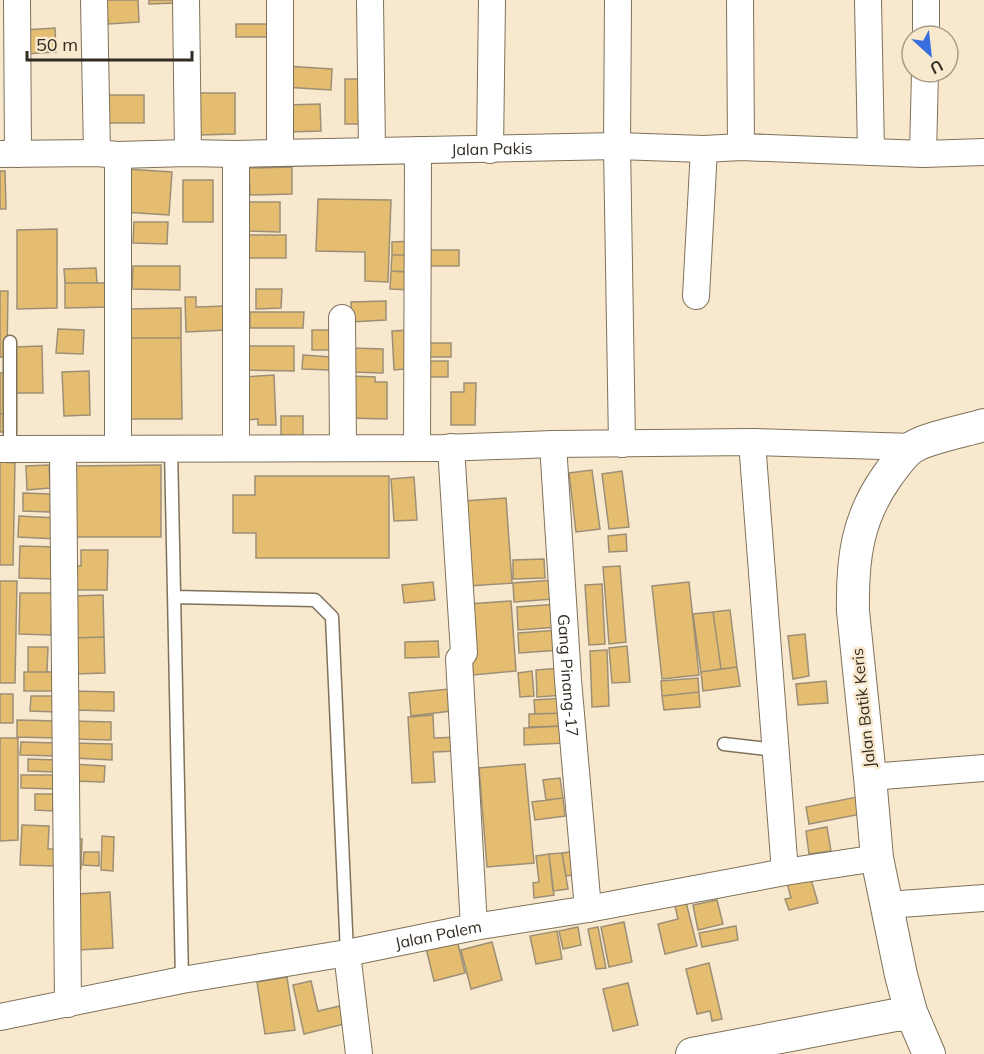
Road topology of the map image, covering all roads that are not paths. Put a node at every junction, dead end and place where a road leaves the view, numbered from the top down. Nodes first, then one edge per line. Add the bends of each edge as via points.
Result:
1 (17, 0) edge
2 (94, 0) edge
3 (186, 0) edge
4 (280, 0) edge
5 (370, 0) edge
6 (492, 0) edge
7 (618, 0) edge
8 (740, 0) edge
9 (868, 0) edge
10 (926, 0) edge
11 (926, 24) edge
12 (925, 84) edge
13 (617, 146) junction
14 (741, 147) junction
15 (704, 149) junction
16 (418, 150) junction
17 (490, 150) junction
18 (372, 151) junction
19 (871, 152) junction
20 (188, 153) junction
21 (280, 153) junction
22 (984, 153) edge
23 (9, 154) edge
24 (107, 154) junction
25 (236, 154) junction
26 (923, 154) junction
27 (696, 296) dead end
28 (342, 318) dead end
29 (10, 342) dead end
30 (984, 425) edge
31 (752, 442) junction
32 (553, 444) junction
33 (622, 444) junction
34 (118, 447) junction
35 (451, 447) junction
36 (913, 447) junction
37 (171, 448) junction
38 (236, 448) junction
39 (344, 448) junction
40 (417, 448) junction
41 (5, 449) edge
42 (63, 450) junction
43 (175, 597) junction
44 (724, 744) dead end
45 (776, 750) junction
46 (984, 768) edge
47 (870, 777) junction
48 (877, 858) junction
49 (786, 872) junction
50 (984, 898) edge
51 (887, 905) junction
52 (588, 909) junction
53 (474, 927) junction
54 (347, 953) junction
55 (182, 980) junction
56 (68, 1004) junction
57 (911, 1012) junction
58 (0, 1017) edge
59 (359, 1054) edge
60 (692, 1054) edge
61 (929, 1054) edge

1 - 23 street
2 - 24 street
3 - 20 street
4 - 21 street
5 - 18 street
6 - 17 street
7 - 13 street
8 - 14 street
9 - 19 street
10 - 11 street
12 - 26 street
13 - 15 street, Jalan Pakis
13 - 17 street, Jalan Pakis
13 - 33 street
14 - 15 street, Jalan Pakis
14 - 19 street, Jalan Pakis
15 - 27 street
16 - 17 street, Jalan Pakis
16 - 18 street, Jalan Pakis
16 - 40 street
18 - 21 street, Jalan Pakis
19 - 26 street, Jalan Pakis
20 - 24 street, Jalan Pakis
20 - 25 street, Jalan Pakis
21 - 25 street, Jalan Pakis
22 - 26 street, Jalan Pakis
23 - 24 street, Jalan Pakis
24 - 34 street
25 - 38 street
28 - 39 street
29 - 41 lane
30 - 36 street, Jalan Batik Keris
31 - 33 street
31 - 36 street
31 - 45 street
32 - 33 street
32 - 35 street
32 - 52 street, Gang Pinang-17
34 - 37 street
34 - 42 street
35 - 40 street
35 - 53 street via 464,653 459,659
36 - 47 street, Jalan Batik Keris via 896,464 865,513 857,546 853,611
37 - 38 street
37 - 43 lane
38 - 39 street
39 - 40 street
41 - 42 street
42 - 56 street
43 - 54 lane via 315,600 332,617
43 - 55 lane
44 - 45 lane
45 - 49 street
46 - 47 street
47 - 48 street, Jalan Batik Keris
48 - 49 street, Jalan Palem
48 - 51 street, Jalan Batik Keris
49 - 52 street, Jalan Palem
50 - 51 street
51 - 57 street, Jalan Batik Keris
52 - 53 street, Jalan Palem
53 - 54 street, Jalan Palem
54 - 55 street, Jalan Palem
54 - 59 street
55 - 56 street, Jalan Palem
56 - 58 street, Jalan Palem
57 - 60 street
57 - 61 street, Jalan Batik Keris

